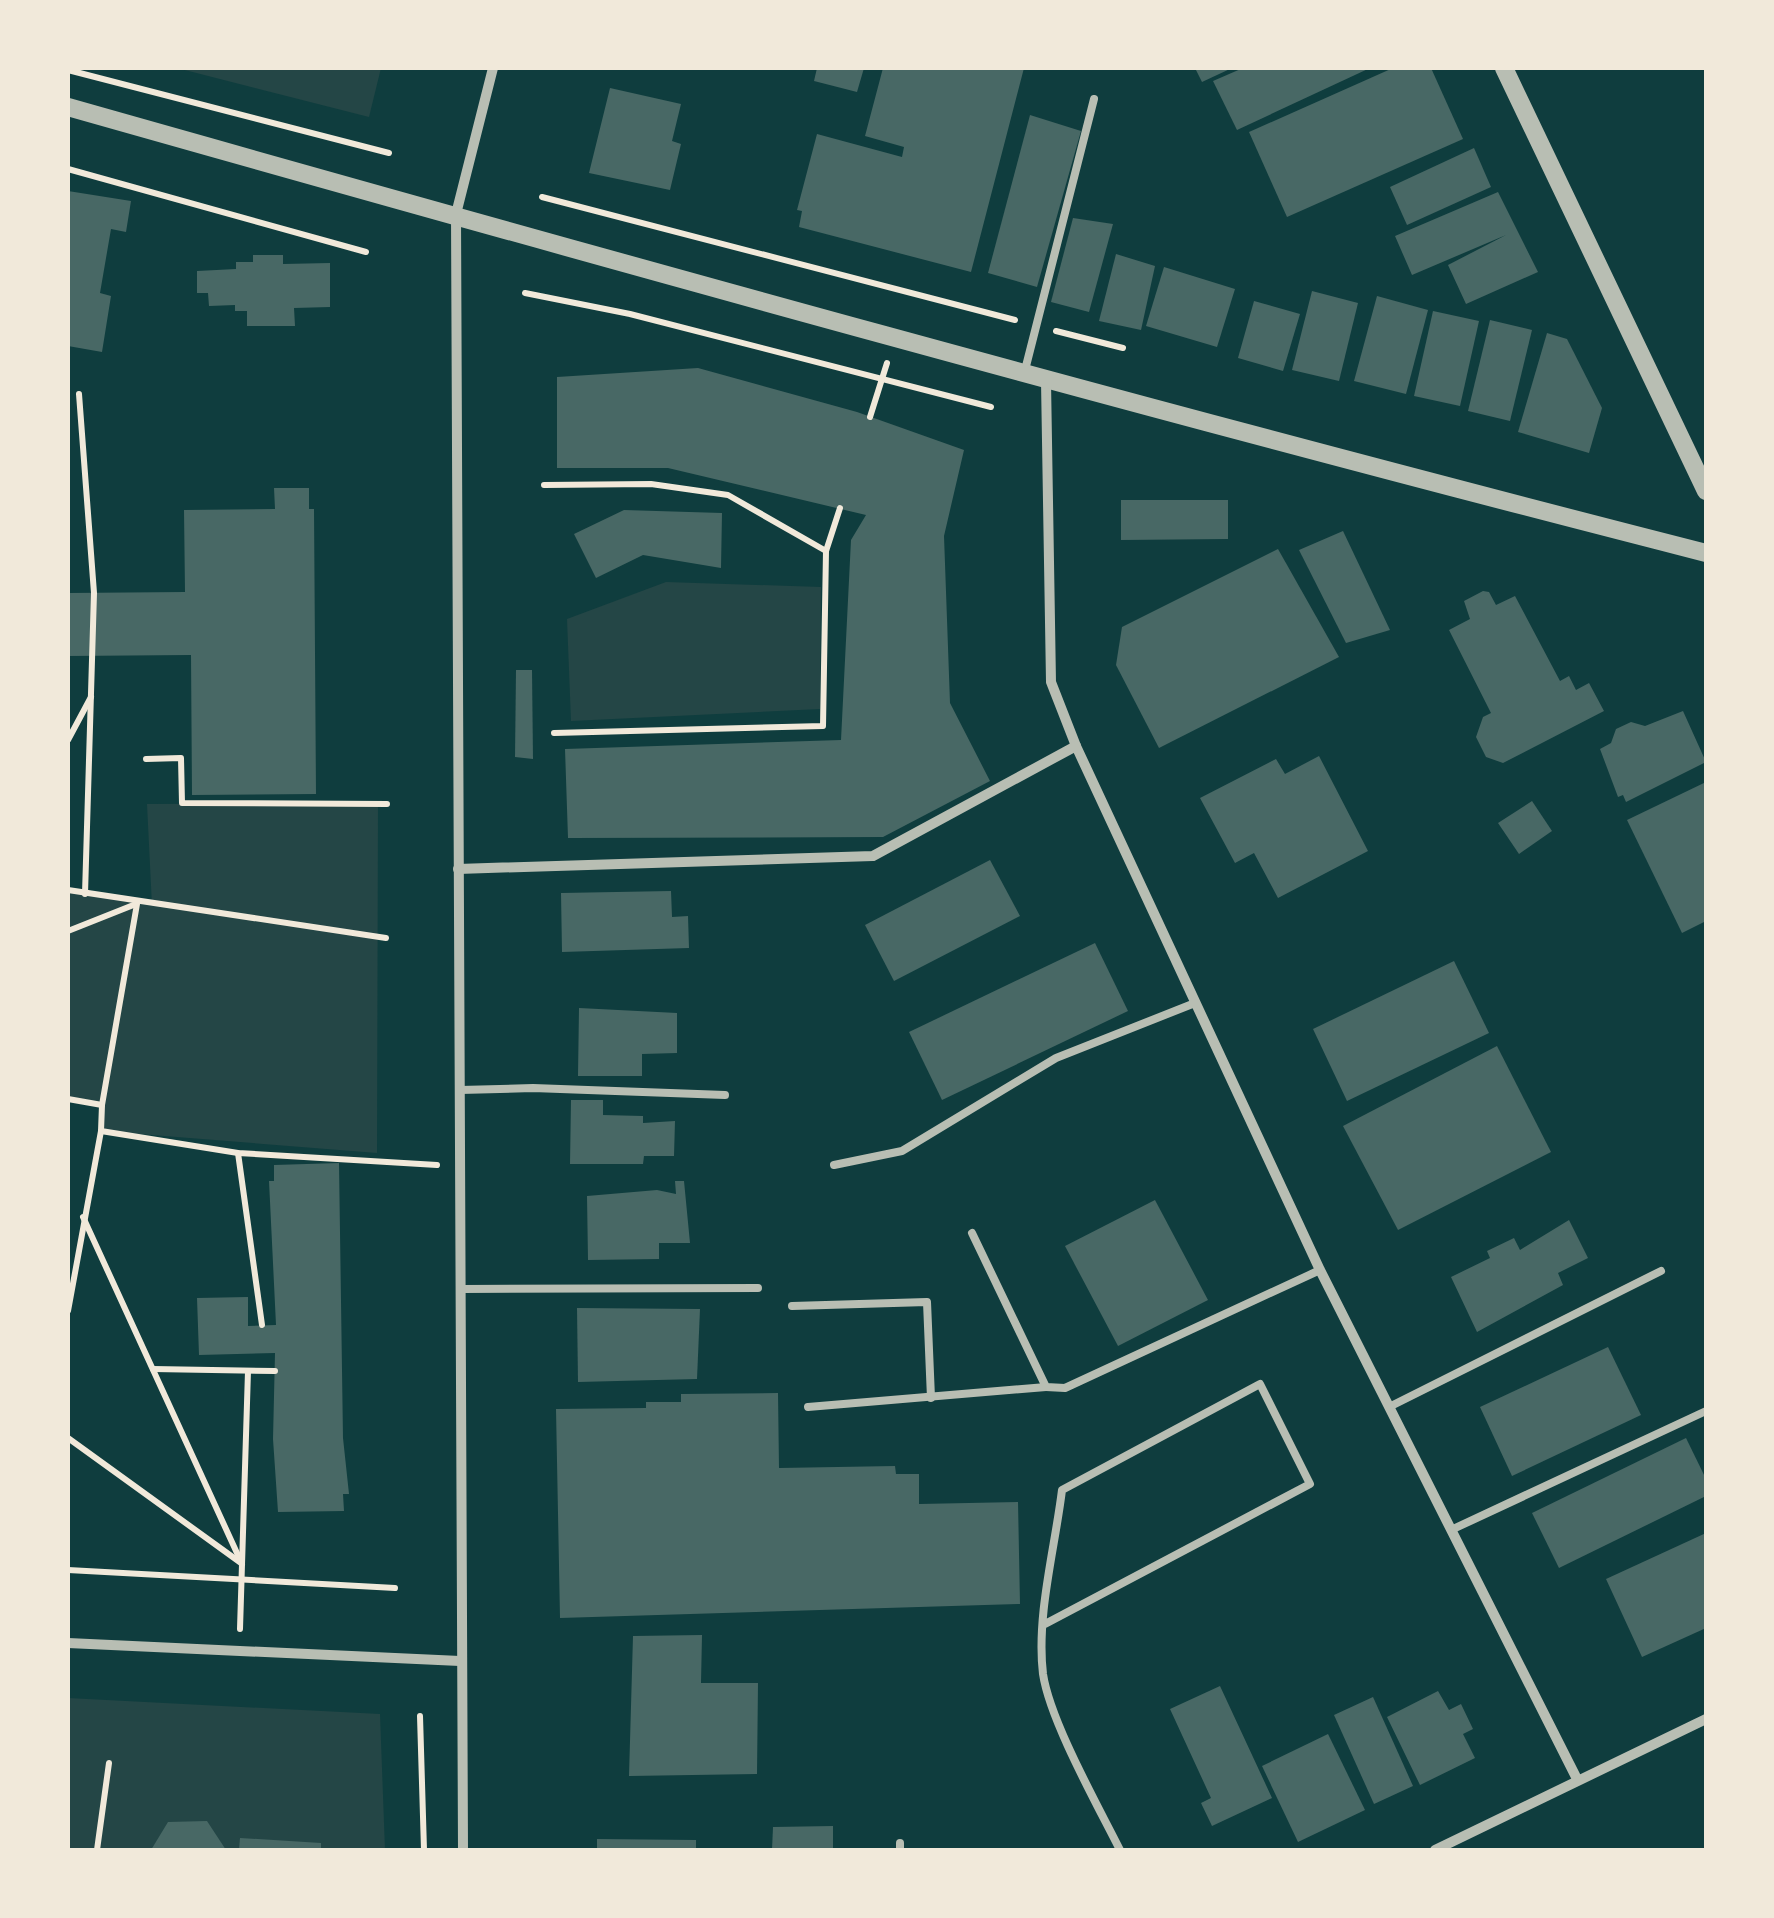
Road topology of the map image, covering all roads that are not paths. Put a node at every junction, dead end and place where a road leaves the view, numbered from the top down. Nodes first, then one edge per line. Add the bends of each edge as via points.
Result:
1 (493, 68) edge
2 (1504, 68) edge
3 (1094, 100) dead end
4 (68, 107) edge
5 (456, 214) junction
6 (1024, 374) junction
7 (1046, 381) junction
8 (1706, 491) edge
9 (1706, 553) edge
10 (1076, 746) junction
11 (458, 870) junction
12 (1196, 1002) junction
13 (460, 1090) junction
14 (725, 1094) dead end
15 (834, 1165) dead end
16 (972, 1233) dead end
17 (1320, 1270) junction
18 (1661, 1271) dead end
19 (462, 1288) junction
20 (758, 1288) dead end
21 (792, 1306) dead end
22 (1046, 1388) junction
23 (931, 1398) junction
24 (808, 1406) dead end
25 (1389, 1407) junction
26 (1706, 1411) edge
27 (1451, 1530) junction
28 (1045, 1624) junction
29 (68, 1643) edge
30 (460, 1661) junction
31 (1706, 1719) edge
32 (1577, 1779) junction
33 (464, 1850) edge
34 (1120, 1850) edge
35 (1435, 1850) edge

1 - 5 street
2 - 8 street
3 - 6 lane
4 - 5 street
5 - 6 street
5 - 11 street
6 - 7 street
7 - 9 street
7 - 10 street via 1051,682
10 - 11 street via 873,856
10 - 12 street
11 - 13 street
12 - 15 lane via 1056,1058 902,1150
12 - 17 street
13 - 14 lane
13 - 19 street
16 - 22 lane
17 - 22 lane via 1065,1388
17 - 25 street
18 - 25 lane
19 - 20 lane
19 - 30 street
21 - 23 lane via 927,1302
22 - 23 lane
23 - 24 lane
25 - 27 street
26 - 27 lane
27 - 32 street
28 - 28 lane via 1062,1490 1260,1384 1310,1484
28 - 34 lane via 1043,1676 1077,1766
29 - 30 street
30 - 33 street
31 - 32 street
32 - 35 street

